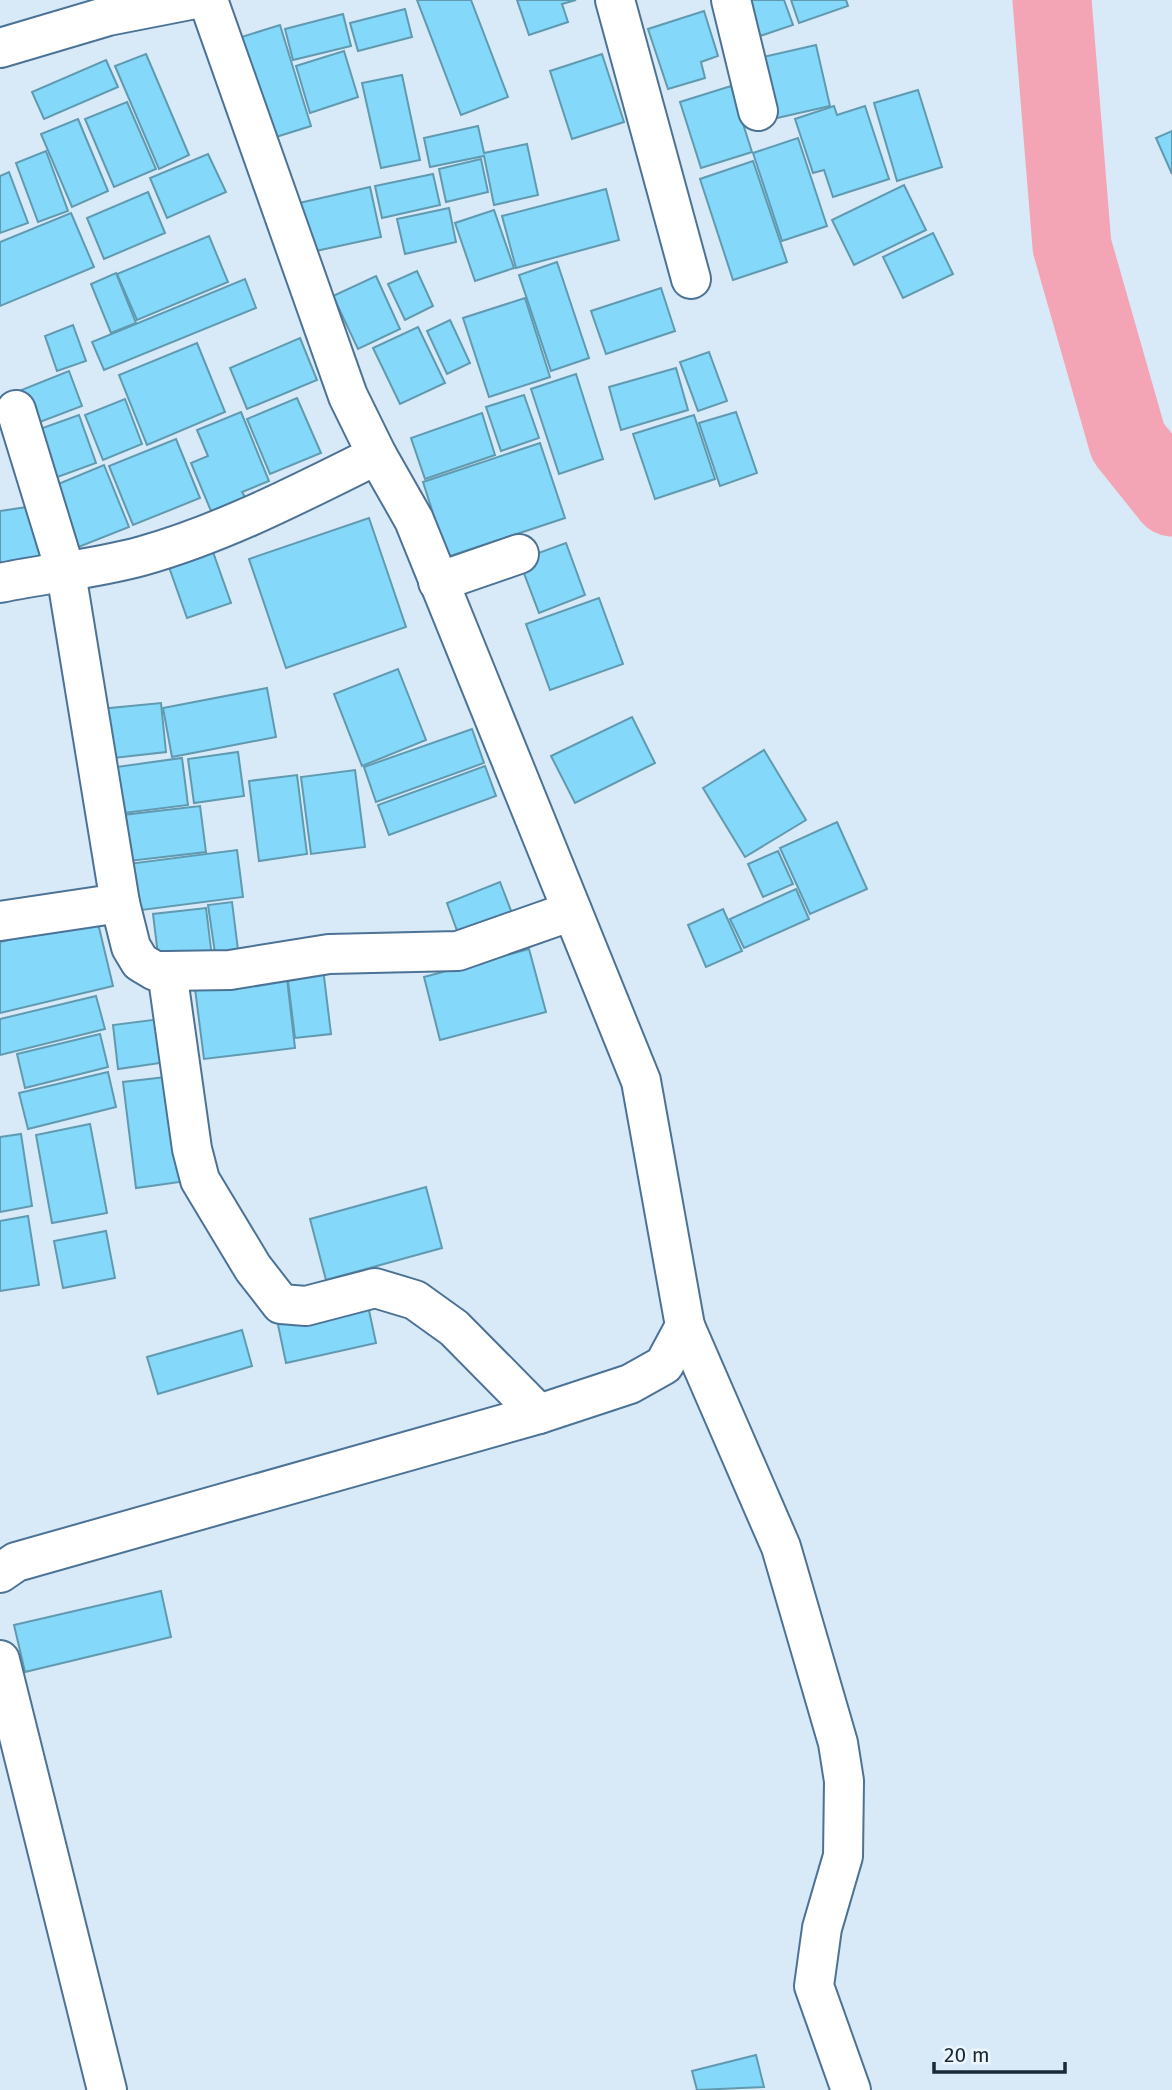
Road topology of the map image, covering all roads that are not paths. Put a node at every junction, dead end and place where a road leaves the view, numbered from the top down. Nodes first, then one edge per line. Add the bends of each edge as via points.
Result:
1 (190, 0) edge
2 (208, 0) edge
3 (615, 0) edge
4 (731, 0) edge
5 (0, 48) edge
6 (758, 111) dead end
7 (691, 279) dead end
8 (16, 410) dead end
9 (377, 455) junction
10 (519, 554) dead end
11 (66, 573) junction
12 (438, 582) junction
13 (0, 583) edge
14 (120, 903) junction
15 (572, 911) junction
16 (0, 921) edge
17 (167, 971) junction
18 (685, 1326) junction
19 (539, 1414) junction
20 (0, 1573) edge
21 (0, 1660) edge
22 (107, 2090) edge
23 (851, 2090) edge

1 - 5 street via 107,16
2 - 9 street via 348,396
3 - 7 street
4 - 6 street
8 - 11 street
9 - 11 street via 244,520 142,556
9 - 12 street via 414,520
10 - 12 street
11 - 13 street
11 - 14 street
12 - 15 street
14 - 16 street
14 - 17 street via 131,947 140,962 155,971
15 - 17 street via 458,951 329,954 230,970
15 - 18 street via 641,1080
17 - 19 street via 200,1180 253,1268 281,1304 306,1306 375,1288 415,1300 454,1328
18 - 19 street via 664,1365 630,1384
18 - 23 street via 781,1547 838,1743 844,1781 843,1856 822,1928 814,1986
19 - 20 street via 16,1562
21 - 22 street

